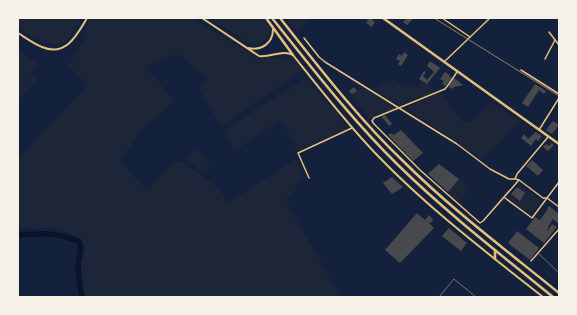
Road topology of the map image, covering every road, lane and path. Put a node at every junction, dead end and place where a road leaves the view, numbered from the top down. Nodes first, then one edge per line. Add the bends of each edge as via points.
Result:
1 (87, 18) edge
2 (202, 18) edge
3 (266, 18) edge
4 (272, 18) edge
5 (281, 18) edge
6 (383, 18) edge
7 (442, 18) edge
8 (490, 18) edge
9 (273, 28) junction
10 (549, 32) dead end
11 (18, 33) edge
12 (470, 37) junction
13 (304, 38) dead end
14 (555, 40) junction
15 (559, 45) edge
16 (246, 47) junction
17 (293, 55) junction
18 (545, 58) dead end
19 (444, 62) junction
20 (521, 70) dead end
21 (457, 72) junction
22 (559, 94) edge
23 (559, 98) edge
24 (400, 108) junction
25 (353, 128) junction
26 (539, 130) junction
27 (549, 137) junction
28 (559, 144) edge
29 (309, 178) dead end
30 (515, 179) junction
31 (519, 180) junction
32 (559, 182) edge
33 (504, 198) junction
34 (547, 198) junction
35 (559, 207) edge
36 (559, 229) edge
37 (556, 232) junction
38 (559, 235) edge
39 (495, 250) junction
40 (538, 253) junction
41 (495, 259) junction
42 (531, 261) dead end
43 (559, 273) edge
44 (559, 293) edge
45 (439, 297) edge
46 (476, 297) edge
47 (543, 297) edge
48 (553, 297) edge

1 - 11 main road via 73,41 58,49 43,48
2 - 16 main road
3 - 9 main road
4 - 39 main road via 371,138 429,194
5 - 44 main road via 324,74 402,161 452,206
6 - 19 main road
7 - 12 street
8 - 12 street
9 - 16 main road via 273,35 264,46 257,49
9 - 17 main road
10 - 14 street
12 - 19 street
13 - 24 street via 322,60
14 - 15 street
14 - 18 street
16 - 17 main road via 261,56 287,52
17 - 25 main road
19 - 21 main road
20 - 22 street
21 - 24 street via 445,88
21 - 26 main road
23 - 26 street
24 - 30 street via 457,144 490,169 509,179
24 - 33 street via 372,121 420,170 478,222 482,222
25 - 29 street via 298,153
25 - 41 main road via 412,189
26 - 27 main road
27 - 28 main road
27 - 30 street
30 - 31 street
31 - 33 street
31 - 34 street
32 - 34 street
33 - 34 street via 532,218
34 - 35 street
36 - 37 street
37 - 38 lane
37 - 40 street
39 - 41 main road
39 - 48 main road
40 - 42 street
40 - 43 lane
41 - 47 main road
45 - 46 lane via 454,279

